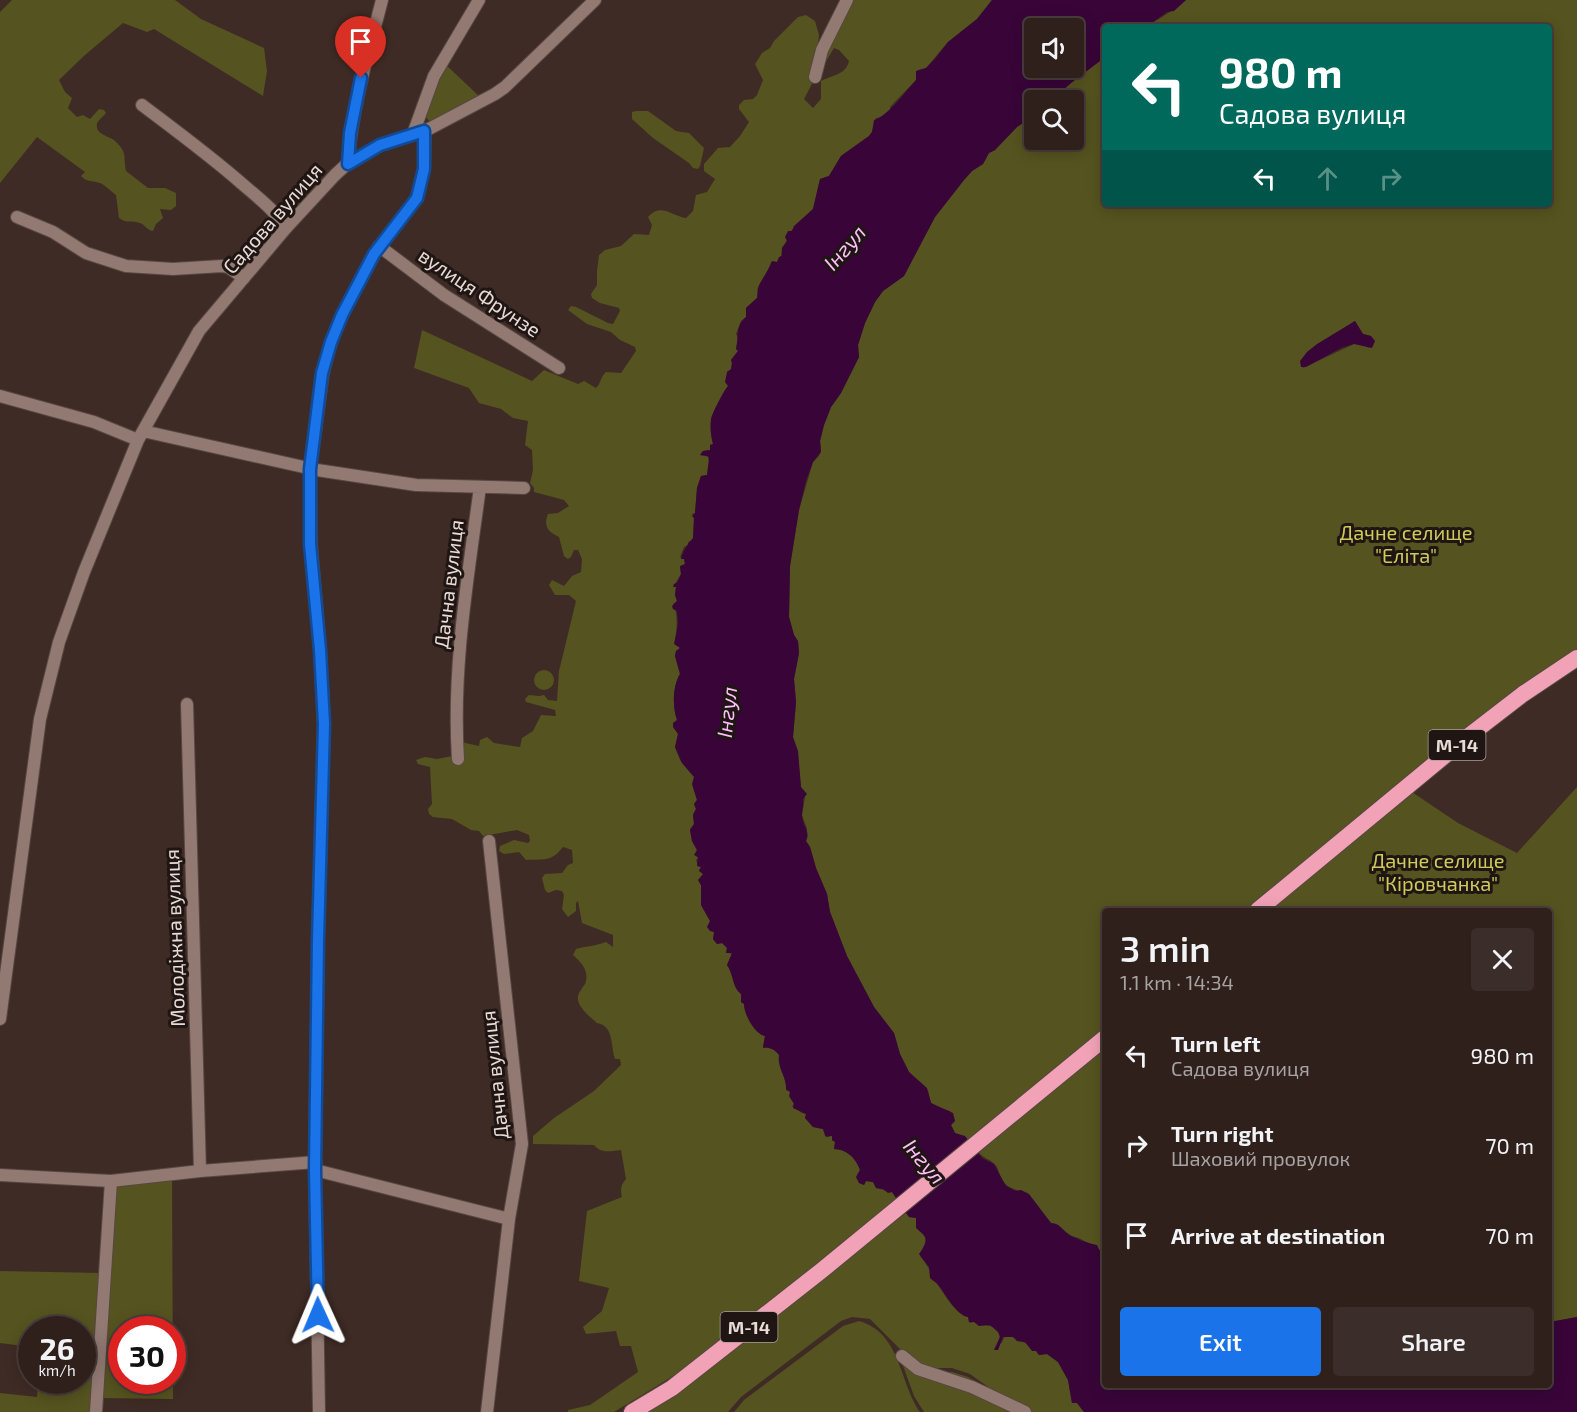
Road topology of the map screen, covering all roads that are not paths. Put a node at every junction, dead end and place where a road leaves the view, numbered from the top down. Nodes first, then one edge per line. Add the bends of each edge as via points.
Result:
1 (382, 0) edge
2 (479, 0) edge
3 (595, 0) edge
4 (847, 0) edge
5 (815, 77) dead end
6 (142, 105) dead end
7 (419, 132) junction
8 (348, 164) junction
9 (17, 217) dead end
10 (286, 228) junction
11 (379, 246) junction
12 (244, 278) junction
13 (559, 368) dead end
14 (0, 396) edge
15 (141, 436) junction
16 (310, 469) junction
17 (480, 487) junction
18 (524, 488) dead end
19 (1577, 658) edge
20 (186, 704) dead end
21 (458, 759) dead end
22 (489, 841) dead end
23 (1260, 908) edge
24 (0, 1019) edge
25 (1102, 1040) edge
26 (316, 1166) junction
27 (200, 1171) junction
28 (0, 1175) edge
29 (111, 1181) junction
30 (509, 1219) junction
31 (902, 1356) dead end
32 (96, 1412) edge
33 (319, 1412) edge
34 (487, 1412) edge
35 (632, 1412) edge
36 (1025, 1412) edge

1 - 8 street via 356,98
2 - 7 street via 441,61 428,91
3 - 7 street, Садова вулиця via 505,87
4 - 5 street via 822,50
6 - 10 street via 255,194
7 - 8 street, Садова вулиця via 380,145
7 - 11 street via 424,169 417,198
8 - 10 street, Садова вулиця
9 - 12 street via 53,232 86,253 119,264 222,266
10 - 12 street, Садова вулиця
11 - 13 street, вулиця Фрунзе via 444,295
11 - 16 street via 342,315 329,349 322,373
12 - 15 street, Садова вулиця via 199,331
14 - 15 street
15 - 16 street
15 - 24 street, Садова вулиця via 84,572 49,677
16 - 17 street via 416,485
16 - 26 street via 310,544 324,724
17 - 18 street
17 - 21 street, Дачна вулиця via 456,683
19 - 23 highway, М-14 via 1466,738
20 - 27 street, Молодіжна вулиця
22 - 30 street, Дачна вулиця via 522,1144
25 - 35 highway, М-14 via 863,1238 672,1388
26 - 27 street
26 - 30 street
26 - 33 street
27 - 29 street
28 - 29 street
29 - 32 street
30 - 34 street, Дачна вулиця
31 - 36 street via 918,1369

